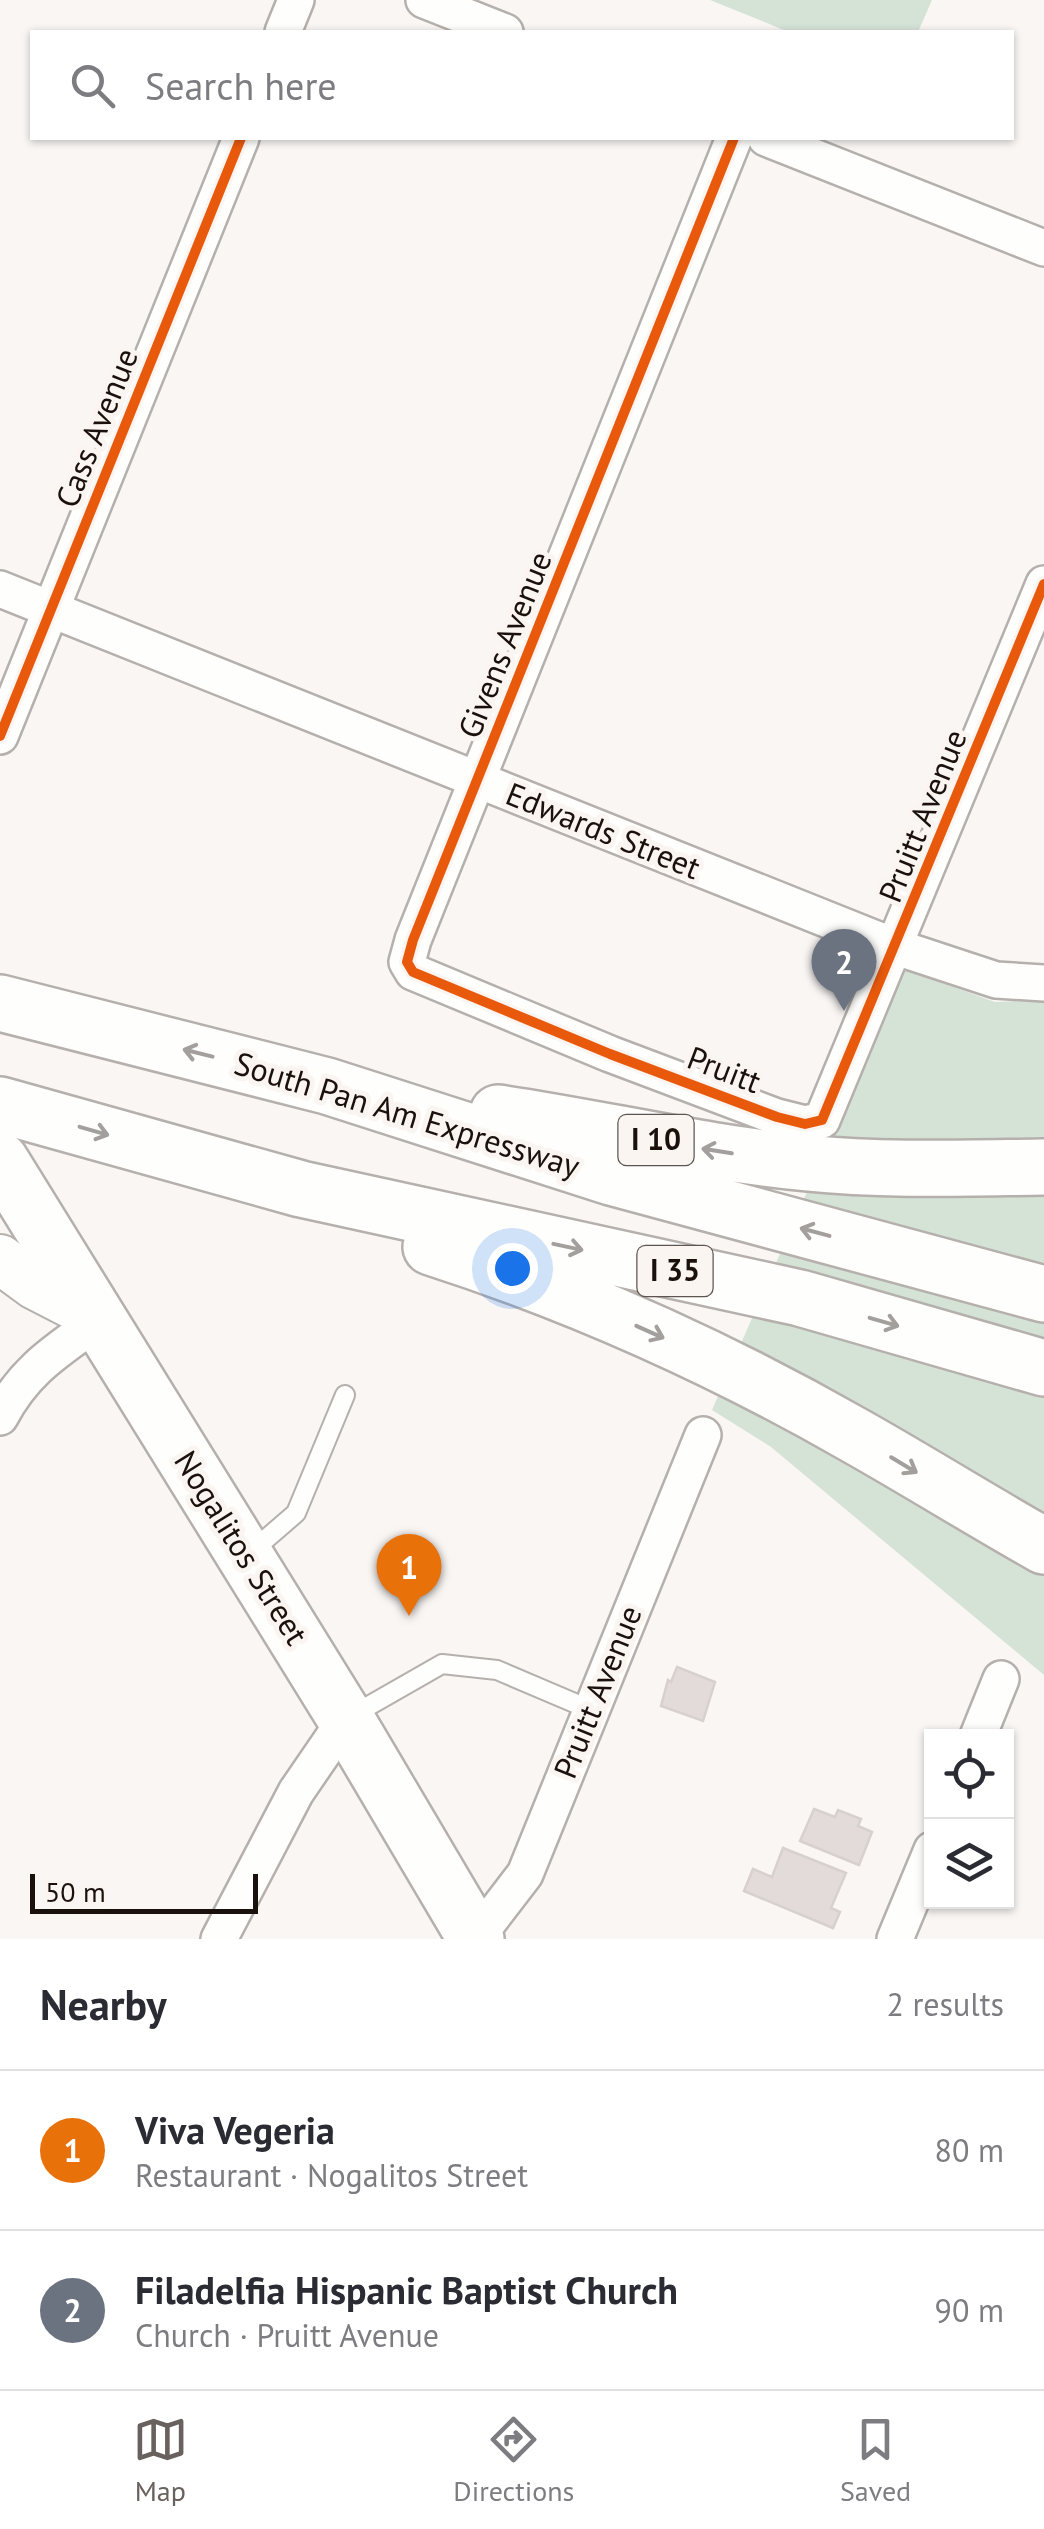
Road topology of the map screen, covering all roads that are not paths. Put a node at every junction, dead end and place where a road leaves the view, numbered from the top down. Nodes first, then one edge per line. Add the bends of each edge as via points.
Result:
1 (296, 0) edge
2 (424, 0) edge
3 (284, 30) edge
4 (499, 30) edge
5 (239, 140) edge
6 (733, 140) edge
7 (771, 140) edge
8 (1044, 248) edge
9 (1044, 584) edge
10 (0, 589) edge
11 (51, 610) junction
12 (0, 736) edge
13 (477, 781) junction
14 (896, 946) junction
15 (1044, 983) edge
16 (0, 1003) edge
17 (610, 1054) joint
18 (326, 1086) junction
19 (0, 1105) edge
20 (822, 1120) joint
21 (0, 1160) edge
22 (1044, 1164) edge
23 (302, 1189) junction
24 (0, 1259) edge
25 (1044, 1294) edge
26 (101, 1319) junction
27 (1044, 1368) edge
28 (345, 1395) dead end
29 (0, 1417) edge
30 (703, 1434) dead end
31 (954, 1495) junction
32 (1044, 1546) edge
33 (246, 1556) junction
34 (1044, 1580) edge
35 (1001, 1679) dead end
36 (591, 1710) junction
37 (346, 1719) junction
38 (981, 1729) edge
39 (924, 1869) edge
40 (218, 1939) edge
41 (476, 1939) edge
42 (895, 1939) edge

1 - 3 street
2 - 4 street
5 - 11 street, Cass Avenue
6 - 13 street, Givens Avenue
7 - 8 street
9 - 14 street, Pruitt Avenue
10 - 11 street, Edwards Street
11 - 12 street, Cass Avenue
11 - 13 street, Edwards Street
13 - 14 street, Edwards Street
13 - 17 street, Givens Avenue via 407,962 413,972
14 - 15 street, Edwards Street via 996,980
14 - 20 street, Pruitt Avenue
18 -> 16 main road, South Pan Am Expressway / I 10
17 - 20 street, Pruitt via 777,1118
22 -> 18 main road, I 10 via 808,1164
25 -> 18 main road, South Pan Am Expressway / I 35 via 611,1177
19 -> 23 main road
21 - 26 main road, Nogalitos Street
23 -> 27 main road, I 35 via 800,1298
23 -> 31 main road via 367,1226 545,1288 696,1353
24 - 26 main road
26 - 29 street via 34,1368
26 - 33 main road, Nogalitos Street
28 - 33 lane via 296,1513
30 - 36 street, Pruitt Avenue
31 - 32 main road
31 - 34 main road
33 - 37 main road, Nogalitos Street
35 - 38 street
36 - 37 lane via 498,1670 442,1664
36 - 41 street, Pruitt Avenue via 525,1874
37 - 40 street via 296,1792
37 - 41 main road, Nogalitos Street
39 - 42 street

